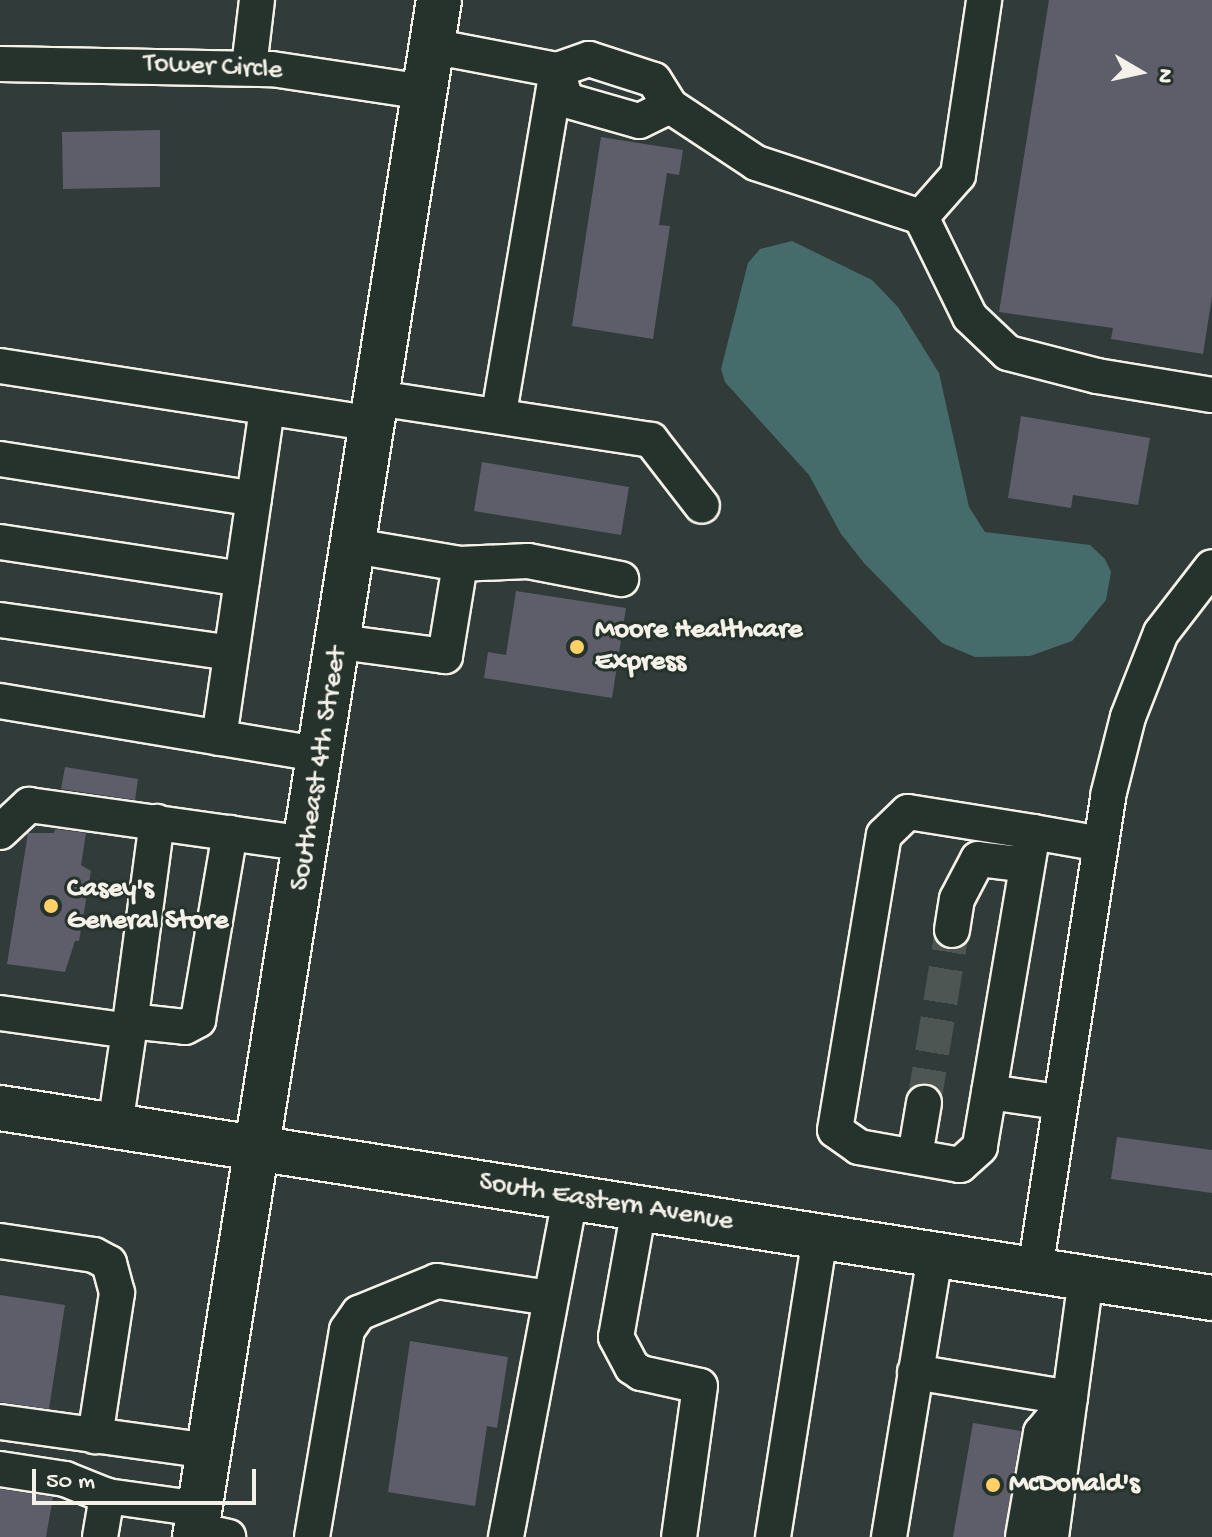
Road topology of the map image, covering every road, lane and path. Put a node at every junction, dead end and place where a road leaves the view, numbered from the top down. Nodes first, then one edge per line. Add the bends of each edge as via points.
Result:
1 (257, 0) edge
2 (439, 0) edge
3 (984, 0) edge
4 (431, 46) junction
5 (0, 64) edge
6 (249, 67) junction
7 (557, 70) junction
8 (424, 92) junction
9 (921, 217) junction
10 (0, 366) edge
11 (1212, 395) edge
12 (267, 408) junction
13 (375, 411) junction
14 (499, 413) junction
15 (0, 459) edge
16 (254, 499) junction
17 (702, 506) dead end
18 (0, 542) edge
19 (354, 546) junction
20 (460, 564) junction
21 (1212, 567) edge
22 (242, 579) junction
23 (621, 579) dead end
24 (0, 620) edge
25 (340, 642) junction
26 (231, 653) junction
27 (0, 701) edge
28 (219, 738) junction
29 (323, 755) junction
30 (157, 822) junction
31 (0, 832) edge
32 (230, 833) junction
33 (308, 844) junction
34 (1101, 844) junction
35 (1030, 849) junction
36 (952, 930) tunnel mouth
37 (0, 1013) edge
38 (129, 1026) junction
39 (989, 1092) junction
40 (1058, 1102) junction
41 (924, 1103) tunnel mouth
42 (0, 1108) edge
43 (115, 1126) junction
44 (258, 1149) junction
45 (915, 1156) junction
46 (570, 1197) junction
47 (639, 1208) junction
48 (820, 1236) junction
49 (0, 1241) edge
50 (935, 1255) junction
51 (1035, 1270) junction
52 (1086, 1278) junction
53 (550, 1298) junction
54 (1212, 1298) edge
55 (915, 1372) junction
56 (1070, 1398) junction
57 (0, 1422) edge
58 (95, 1436) junction
59 (210, 1451) junction
60 (0, 1469) edge
61 (107, 1496) junction
62 (895, 1500) junction
63 (205, 1528) edge
64 (100, 1537) edge
65 (312, 1537) edge
66 (506, 1537) edge
67 (679, 1537) edge
68 (773, 1537) edge
69 (889, 1537) edge
70 (898, 1537) edge
71 (914, 1537) edge
72 (1023, 1537) edge
73 (1051, 1537) edge

1 - 6 street
2 - 4 main road, Southeast 4th Street
3 - 9 street via 958,175
4 - 7 street
4 - 8 main road, Southeast 4th Street
5 - 6 street, Tower Circle
6 - 8 street, Tower Circle
7 - 9 street via 566,100 639,121 670,106 756,163
7 - 14 street
8 - 13 main road, Southeast 4th Street
9 - 11 street via 970,317 1008,353 1097,376
10 - 12 street
12 - 13 street
12 - 16 street
13 - 14 street
13 - 19 main road, Southeast 4th Street
14 - 17 street via 651,440
15 - 16 street
16 - 22 street
18 - 22 street
19 - 20 street
19 - 25 main road, Southeast 4th Street
20 - 23 street via 528,561
20 - 25 street via 445,656
21 - 34 street via 1161,633 1128,717
22 - 26 street
24 - 26 street
25 - 29 main road, Southeast 4th Street
26 - 28 street
27 - 28 street
28 - 29 street
29 - 33 main road, Southeast 4th Street
30 - 31 street via 29,805 17,810
30 - 32 street
30 - 38 street
32 - 33 street
32 - 38 street via 198,1020 185,1027
33 - 44 main road, Southeast 4th Street
34 - 35 street
34 - 40 street
35 - 36 street via 978,859 957,899
35 - 39 street
35 - 45 street via 908,812 884,835 835,1130 859,1147
37 - 38 street
38 - 43 street
39 - 40 street
39 - 45 street via 980,1147 960,1165
40 - 51 street
41 - 45 street
42 - 43 main road, South Eastern Avenue
43 - 44 main road, South Eastern Avenue
44 - 46 main road, South Eastern Avenue
44 - 59 main road, Southeast 4th Street
46 - 47 main road, South Eastern Avenue
46 - 53 street
47 - 48 main road, South Eastern Avenue
47 - 67 street via 616,1337 641,1373 700,1386
48 - 50 main road, South Eastern Avenue
48 - 68 street
49 - 58 street via 94,1255 109,1263 117,1293
50 - 51 main road, South Eastern Avenue
50 - 55 street
51 - 52 main road, South Eastern Avenue
52 - 54 main road, South Eastern Avenue
52 - 56 street
53 - 65 street via 437,1281 359,1313 347,1330
53 - 66 street
55 - 56 street
55 - 62 street
56 - 72 street via 1041,1433
56 - 73 street
57 - 58 street
58 - 59 street
59 - 63 main road, Southeast 4th Street
60 - 61 street via 65,1479
61 - 63 street
61 - 64 street
62 - 69 street
62 - 70 street
62 - 71 street

